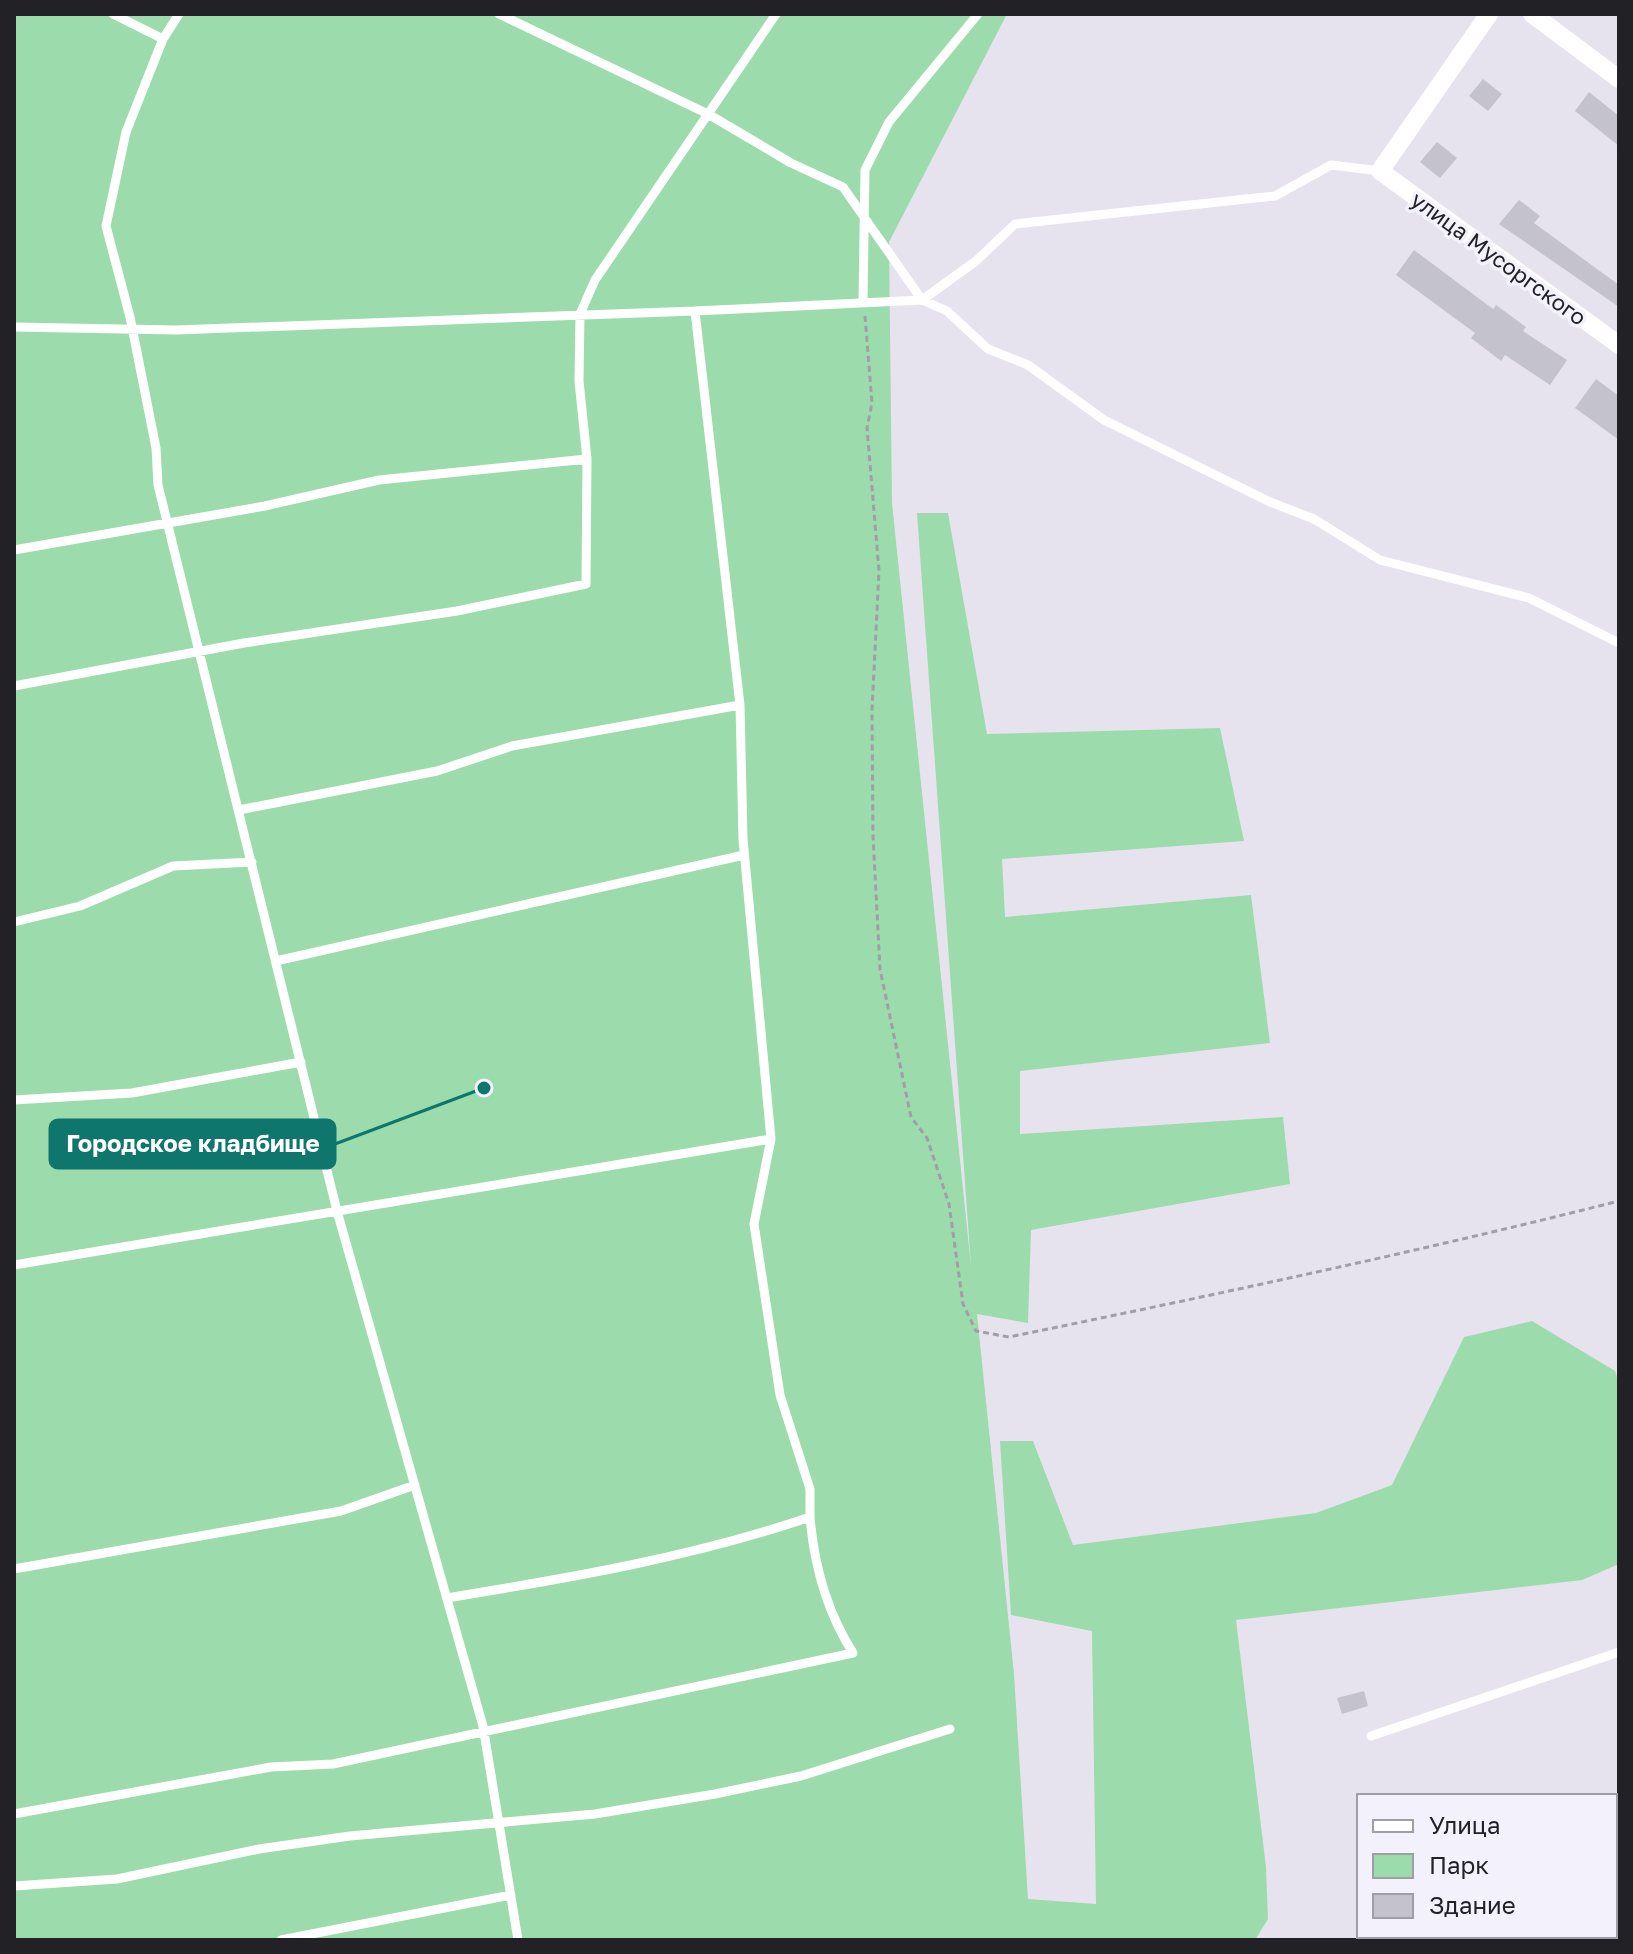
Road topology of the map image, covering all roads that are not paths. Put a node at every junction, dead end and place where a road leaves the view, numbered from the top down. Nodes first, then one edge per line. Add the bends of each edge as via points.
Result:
1 (113, 14) edge
2 (179, 14) edge
3 (499, 14) edge
4 (776, 14) edge
5 (978, 14) edge
6 (1489, 14) edge
7 (1532, 14) edge
8 (163, 39) junction
9 (1619, 79) edge
10 (708, 114) junction
11 (1380, 171) junction
12 (864, 218) junction
13 (922, 300) junction
14 (863, 301) junction
15 (695, 311) junction
16 (580, 314) junction
17 (14, 327) edge
18 (133, 330) junction
19 (1619, 345) edge
20 (587, 459) junction
21 (168, 523) junction
22 (14, 550) edge
23 (1619, 643) edge
24 (200, 651) junction
25 (14, 686) edge
26 (740, 705) junction
27 (239, 810) junction
28 (744, 855) junction
29 (252, 862) junction
30 (14, 922) edge
31 (276, 961) junction
32 (301, 1062) junction
33 (14, 1100) edge
34 (771, 1139) junction
35 (337, 1211) junction
36 (14, 1265) edge
37 (415, 1485) junction
38 (810, 1517) junction
39 (14, 1569) edge
40 (447, 1598) junction
41 (1619, 1652) edge
42 (950, 1729) dead end
43 (484, 1732) junction
44 (1371, 1736) dead end
45 (14, 1814) edge
46 (499, 1822) junction
47 (14, 1886) edge
48 (511, 1895) junction
49 (281, 1940) edge
50 (518, 1940) edge

1 - 8 lane
2 - 8 lane
3 - 10 lane
4 - 10 lane
5 - 12 lane via 889,122 865,170
6 - 11 street
7 - 9 street
8 - 18 lane via 126,132 106,226
10 - 12 lane via 843,187
10 - 16 lane via 595,280
11 - 13 lane via 1331,165 1275,196 1015,224
11 - 19 street, улица Мусоргского
12 - 13 lane
12 - 14 lane
13 - 14 lane
13 - 23 lane via 947,311 988,349 1028,365 1104,420 1314,519 1380,560 1529,598
14 - 15 lane
15 - 16 lane
15 - 26 lane
16 - 18 lane
16 - 20 lane via 579,381
17 - 18 lane
18 - 21 lane
20 - 21 lane via 379,480
20 - 24 lane via 586,584 457,611
21 - 22 lane
21 - 24 lane
24 - 25 lane
24 - 27 lane
26 - 27 lane via 512,746 437,771
26 - 28 lane
27 - 29 lane
28 - 31 lane
28 - 34 lane
29 - 30 lane via 173,866 80,906
29 - 31 lane
31 - 32 lane
32 - 33 lane via 132,1093
32 - 35 lane
34 - 35 lane
34 - 38 lane via 754,1224 780,1395 810,1489
35 - 36 lane
35 - 37 lane
37 - 39 lane via 341,1511
37 - 40 lane
38 - 40 lane via 584,1576
38 - 43 lane via 813,1553 840,1632 853,1653
40 - 43 lane
41 - 44 lane
42 - 46 lane via 758,1785 595,1814
43 - 45 lane via 333,1764 271,1767
43 - 46 lane
46 - 47 lane via 259,1849 117,1879
46 - 48 lane
48 - 49 lane
48 - 50 lane

